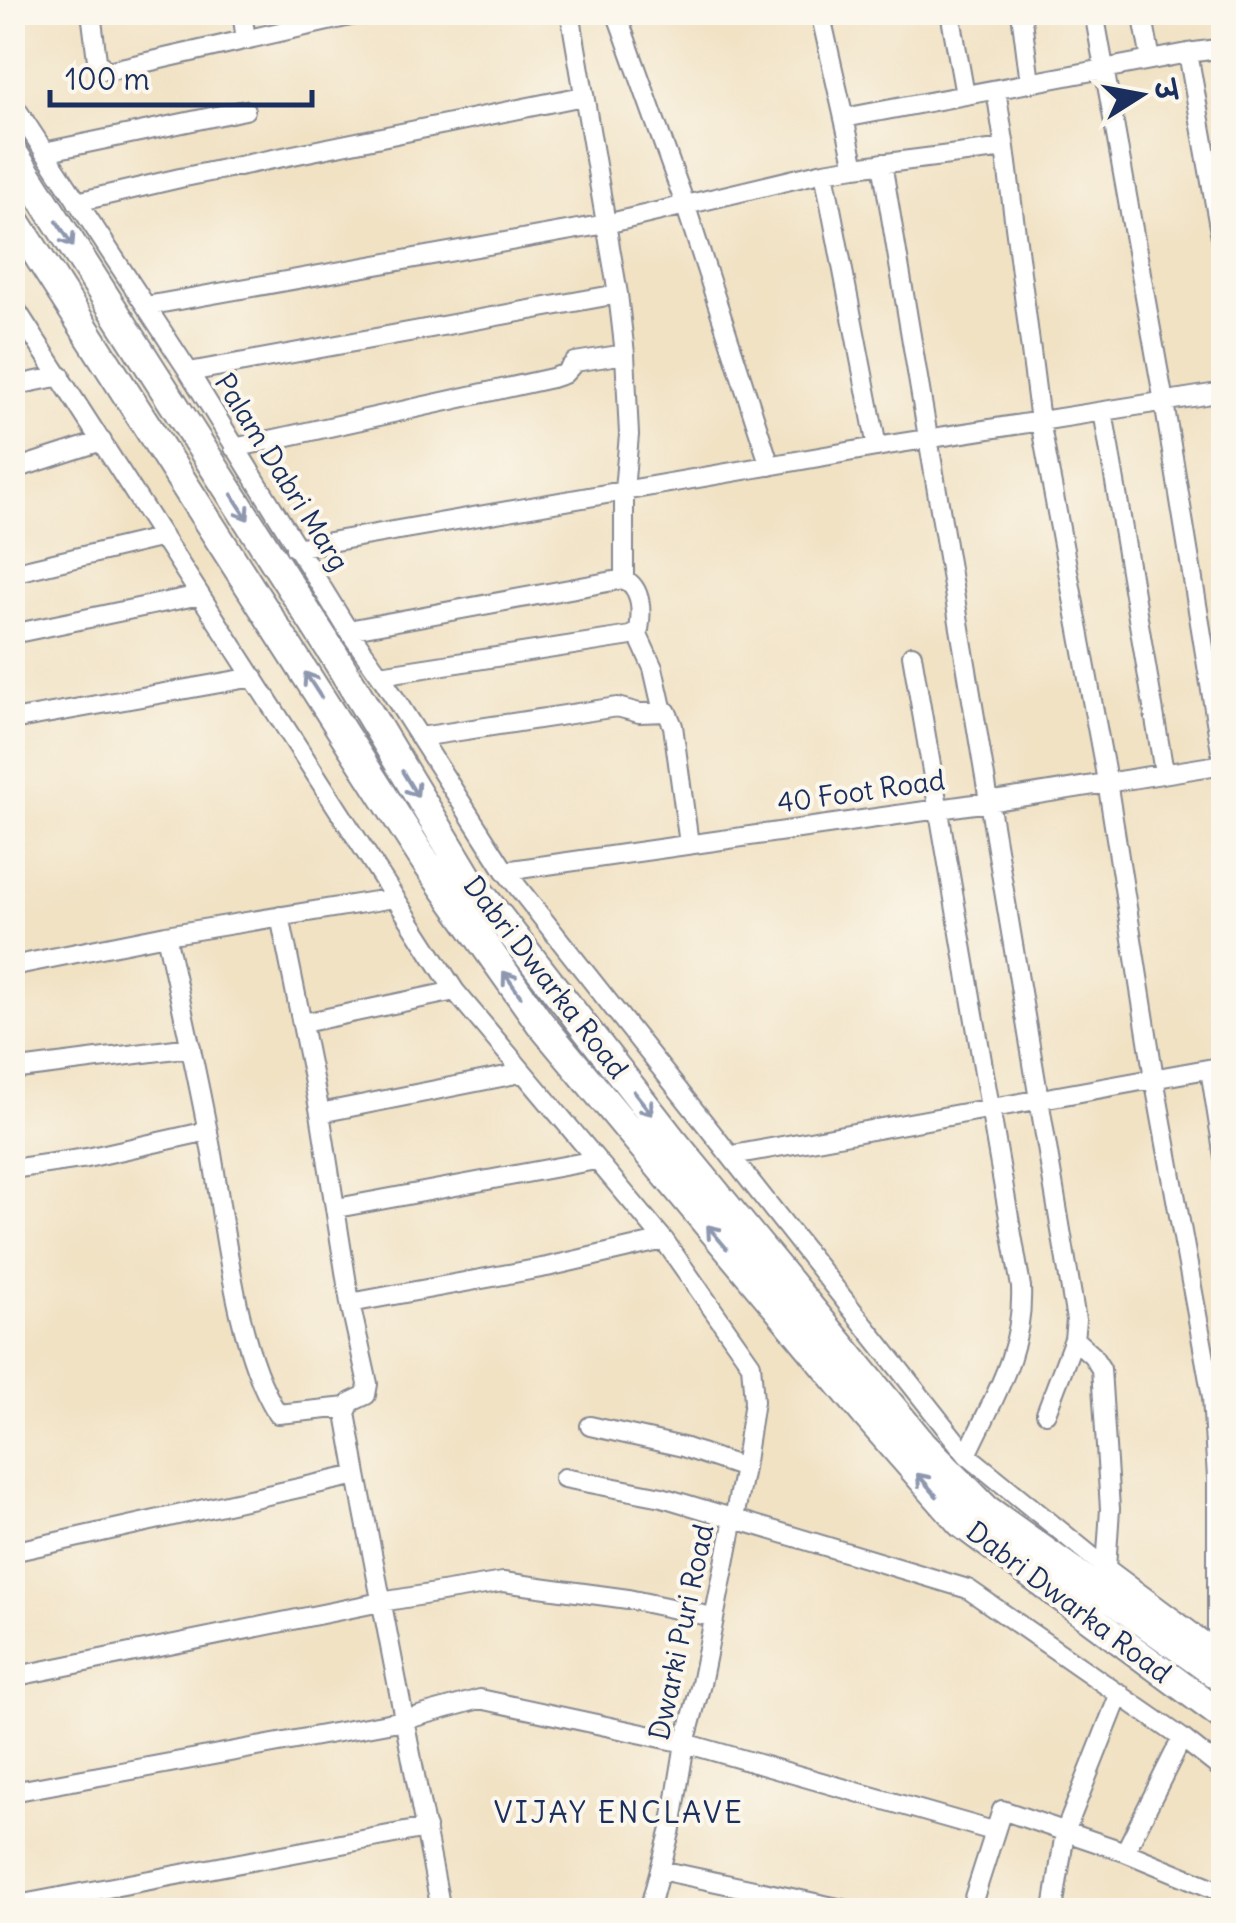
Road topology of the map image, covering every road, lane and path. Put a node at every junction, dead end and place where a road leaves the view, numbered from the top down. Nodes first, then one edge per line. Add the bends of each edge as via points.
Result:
1 (91, 12) edge
2 (242, 12) edge
3 (368, 12) edge
4 (570, 12) edge
5 (616, 12) edge
6 (820, 12) edge
7 (950, 12) edge
8 (1021, 12) edge
9 (1094, 12) edge
10 (1142, 12) edge
11 (246, 40) junction
12 (1224, 48) edge
13 (1188, 53) junction
14 (1151, 60) junction
15 (1103, 70) junction
16 (1030, 83) junction
17 (996, 90) junction
18 (583, 96) junction
19 (965, 96) junction
20 (12, 102) edge
21 (245, 110) dead end
22 (844, 118) junction
23 (1004, 148) junction
24 (12, 151) edge
25 (44, 152) junction
26 (882, 163) junction
27 (856, 167) junction
28 (824, 172) junction
29 (77, 202) junction
30 (686, 207) junction
31 (12, 214) edge
32 (606, 224) junction
33 (1224, 254) edge
34 (618, 294) junction
35 (12, 303) edge
36 (146, 306) junction
37 (624, 354) junction
38 (188, 372) junction
39 (62, 376) junction
40 (12, 386) edge
41 (1224, 392) edge
42 (1164, 402) junction
43 (1103, 412) junction
44 (1040, 421) junction
45 (930, 439) junction
46 (102, 441) junction
47 (877, 447) junction
48 (234, 448) junction
49 (770, 466) junction
50 (12, 470) edge
51 (624, 490) junction
52 (163, 538) junction
53 (295, 548) junction
54 (12, 572) edge
55 (624, 580) junction
56 (200, 595) junction
57 (348, 630) junction
58 (637, 633) junction
59 (12, 634) edge
60 (912, 654) dead end
61 (380, 675) junction
62 (254, 677) junction
63 (663, 712) junction
64 (12, 720) edge
65 (420, 737) junction
66 (1223, 766) edge
67 (1164, 772) junction
68 (1107, 780) junction
69 (988, 802) junction
70 (937, 806) junction
71 (689, 844) junction
72 (505, 871) junction
73 (394, 898) junction
74 (280, 916) junction
75 (166, 935) junction
76 (12, 966) edge
77 (455, 992) junction
78 (302, 1023) junction
79 (191, 1047) junction
80 (1217, 1067) edge
81 (12, 1070) edge
82 (521, 1073) junction
83 (1154, 1078) junction
84 (1039, 1101) junction
85 (993, 1110) junction
86 (320, 1112) junction
87 (208, 1131) junction
88 (732, 1156) junction
89 (1224, 1156) edge
90 (596, 1160) junction
91 (12, 1169) edge
92 (337, 1208) junction
93 (664, 1240) junction
94 (350, 1303) junction
95 (1074, 1339) junction
96 (347, 1407) junction
97 (1046, 1412) dead end
98 (590, 1426) dead end
99 (967, 1455) junction
100 (744, 1468) junction
101 (357, 1476) junction
102 (564, 1478) dead end
103 (734, 1518) junction
104 (12, 1552) edge
105 (1106, 1568) junction
106 (382, 1602) junction
107 (714, 1617) junction
108 (1220, 1654) edge
109 (12, 1677) edge
110 (1224, 1680) edge
111 (1120, 1693) junction
112 (1224, 1717) edge
113 (404, 1720) junction
114 (1182, 1738) junction
115 (684, 1743) junction
116 (1224, 1771) edge
117 (12, 1792) edge
118 (426, 1828) junction
119 (993, 1832) junction
120 (1065, 1832) junction
121 (1125, 1852) junction
122 (660, 1870) junction
123 (1224, 1893) edge
124 (12, 1906) edge
125 (441, 1910) edge
126 (651, 1910) edge
127 (848, 1910) edge
128 (970, 1910) edge
129 (1053, 1910) edge

1 - 11 street via 104,70
2 - 11 street
3 - 11 street
4 - 18 street
5 - 30 street
6 - 22 street
7 - 19 street
8 - 16 street
9 - 15 street
10 - 14 street
12 - 13 street
13 - 14 street
13 - 33 street
14 - 15 street
15 - 16 street
15 - 42 street
16 - 17 street
17 - 19 street
17 - 23 street
18 - 29 street
18 - 32 street
19 - 22 street
20 - 25 street, Palam Dabri Marg
21 - 25 street
22 - 27 street
23 - 26 street
23 - 44 street
24 -> 110 main road, Dabri Dwarka Road via 334,655 466,876 672,1141 922,1444 986,1508
25 - 29 street, Palam Dabri Marg
26 - 27 street
26 - 45 street
27 - 28 street
28 - 30 street
28 - 47 street
29 - 36 street, Palam Dabri Marg
30 - 32 street
30 - 49 street
112 -> 31 main road, Dabri Dwarka Road via 961,1523 540,1023 425,860
32 - 34 street
32 - 36 street
34 - 37 street
34 - 38 street
35 - 39 street
36 - 38 street, Palam Dabri Marg
37 - 48 street via 575,362 552,378
37 - 51 street
38 - 48 street, Palam Dabri Marg
39 - 40 street
39 - 46 street
41 - 42 street
42 - 43 street
42 - 66 street
43 - 44 street
43 - 67 street
44 - 45 street
44 - 68 street
45 - 47 street
45 - 69 street
46 - 50 street
46 - 52 street
47 - 49 street
48 - 53 street, Palam Dabri Marg
49 - 51 street
51 - 53 street
51 - 55 street
52 - 54 street
52 - 56 street
53 - 57 street, Palam Dabri Marg
55 - 57 street
55 - 58 street via 637,592
56 - 59 street
56 - 62 street
57 - 61 street, Palam Dabri Marg
58 - 61 street
58 - 63 street
60 - 70 street
61 - 65 street, Palam Dabri Marg
62 - 64 street
62 - 73 street
63 - 65 street via 617,707
63 - 71 street via 673,726
65 - 72 street, Palam Dabri Marg
66 - 67 street, 40 Foot Road
67 - 68 street, 40 Foot Road
68 - 69 street, 40 Foot Road
68 - 83 street
69 - 70 street, 40 Foot Road
69 - 84 street
70 - 71 street, 40 Foot Road
70 - 85 street
71 - 72 street, 40 Foot Road
72 - 88 street, Palam Dabri Marg
73 - 74 street
73 - 77 street
74 - 75 street
74 - 78 street
75 - 76 street
75 - 79 street
77 - 78 street
77 - 82 street
78 - 86 street
79 - 81 street
79 - 87 street
80 - 83 street
80 - 89 street
82 - 86 street
82 - 90 street
83 - 84 street
83 - 108 street via 1212,1397
84 - 85 street
84 - 95 street
85 - 88 street
85 - 99 street via 1023,1318 1017,1346
86 - 92 street
87 - 91 street
87 - 96 street via 241,1317 272,1405 278,1414
88 - 99 street, Palam Dabri Marg
90 - 92 street
90 - 93 street
92 - 94 street
93 - 94 street
93 - 100 street, Dwarki Puri Road via 751,1364 754,1402
94 - 96 street via 368,1390
95 - 97 street
95 - 105 street via 1101,1369 1110,1524
96 - 101 street
98 - 100 street
99 - 105 street, Palam Dabri Marg
100 - 103 street, Dwarki Puri Road
101 - 104 street
101 - 106 street
102 - 103 street
103 - 107 street, Dwarki Puri Road
103 - 111 street via 968,1589
105 - 108 street, Palam Dabri Marg
106 - 107 street via 502,1582
106 - 109 street
106 - 113 street
107 - 115 street, Dwarki Puri Road
111 - 114 street
111 - 120 street
113 - 115 street via 480,1700
113 - 117 street
113 - 118 street
114 - 116 street
114 - 121 street
115 - 119 street
115 - 122 street, Dwarki Puri Road
118 - 124 street
118 - 125 street
119 - 120 street via 1002,1810
119 - 128 street
120 - 121 street
120 - 129 street
121 - 123 street
122 - 126 street, Dwarki Puri Road
122 - 127 street

